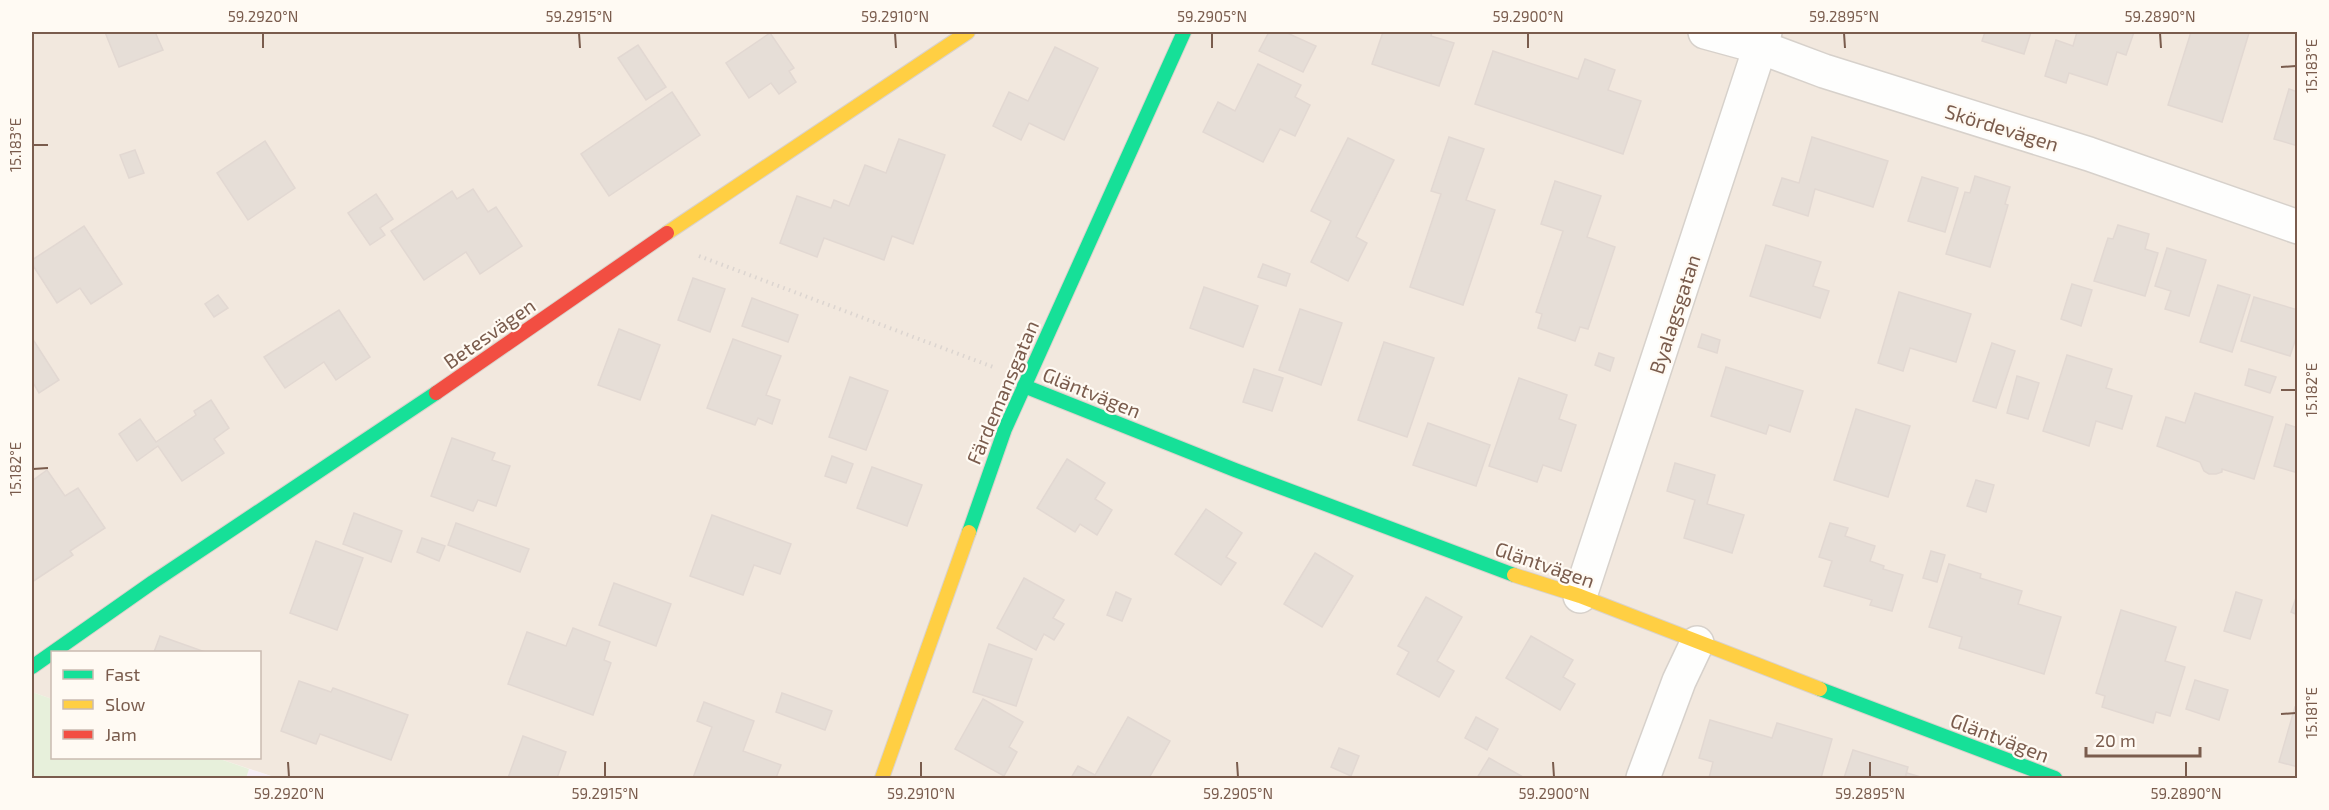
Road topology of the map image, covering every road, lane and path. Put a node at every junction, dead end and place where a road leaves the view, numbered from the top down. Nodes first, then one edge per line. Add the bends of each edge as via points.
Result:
1 (968, 32) edge
2 (1184, 32) edge
3 (1706, 32) edge
4 (1763, 39) edge
5 (2298, 227) edge
6 (675, 228) junction
7 (1024, 386) junction
8 (1580, 596) junction
9 (1697, 643) junction
10 (55, 651) edge
11 (51, 654) edge
12 (32, 667) edge
13 (882, 778) edge
14 (1643, 778) edge
15 (2055, 778) edge

1 - 6 street, Betesvägen
2 - 7 street, Färdemansgatan
3 - 4 street, Skördevägen
4 - 5 street, Skördevägen via 1824,71 2089,154
4 - 8 street, Byalagsgatan
6 - 7 path via 693,254 999,369
6 - 10 street, Betesvägen
7 - 8 street, Gläntvägen via 1501,571
7 - 13 street, Färdemansgatan via 1005,429
8 - 9 street, Gläntvägen
9 - 14 street
9 - 15 street, Gläntvägen
11 - 12 street, Betesvägen

